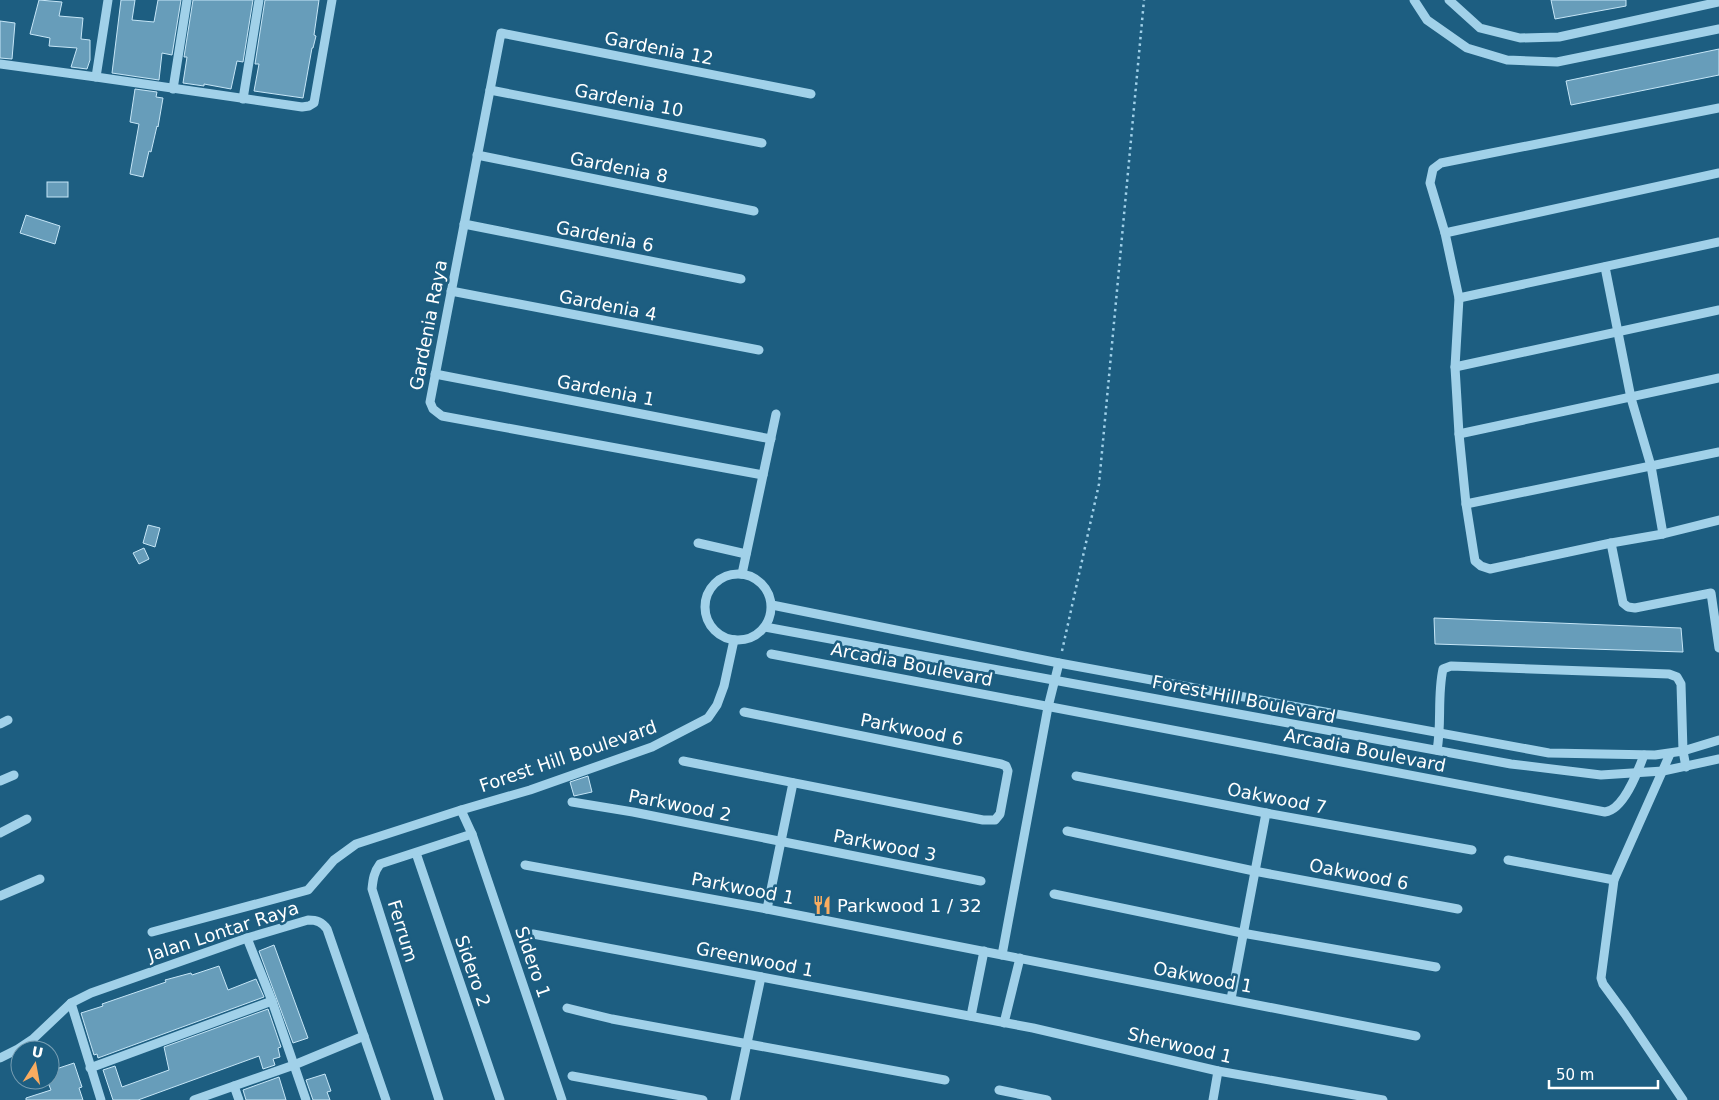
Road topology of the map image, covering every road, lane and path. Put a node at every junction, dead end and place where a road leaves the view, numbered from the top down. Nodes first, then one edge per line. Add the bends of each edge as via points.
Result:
1 (97, 0) edge
2 (187, 0) edge
3 (259, 0) edge
4 (332, 0) edge
5 (1144, 0) edge
6 (1414, 0) edge
7 (1449, 0) edge
8 (108, 1) edge
9 (1719, 2) edge
10 (1719, 29) edge
11 (501, 33) joint
12 (0, 64) edge
13 (96, 77) junction
14 (173, 89) junction
15 (490, 90) junction
16 (810, 94) dead end
17 (243, 99) junction
18 (1719, 108) edge
19 (762, 143) dead end
20 (477, 155) junction
21 (1719, 174) edge
22 (754, 210) dead end
23 (464, 224) junction
24 (1445, 233) junction
25 (1719, 242) edge
26 (1605, 267) junction
27 (741, 279) dead end
28 (451, 292) junction
29 (1459, 298) junction
30 (1719, 310) edge
31 (1618, 332) junction
32 (759, 350) dead end
33 (1456, 367) junction
34 (435, 374) junction
35 (1719, 378) edge
36 (1631, 398) junction
37 (776, 414) dead end
38 (1459, 434) junction
39 (771, 439) junction
40 (1719, 452) edge
41 (1651, 466) junction
42 (763, 475) junction
43 (1466, 504) junction
44 (1719, 520) edge
45 (1663, 534) junction
46 (698, 543) dead end
47 (1611, 543) junction
48 (746, 554) junction
49 (742, 574) junction
50 (1715, 592) edge
51 (772, 605) junction
52 (765, 627) junction
53 (734, 640) junction
54 (1719, 648) edge
55 (771, 654) dead end
56 (1059, 663) junction
57 (1055, 680) junction
58 (1048, 707) junction
59 (744, 712) dead end
60 (1440, 732) junction
61 (1719, 740) edge
62 (1437, 750) junction
63 (1683, 752) junction
64 (1670, 754) junction
65 (1644, 755) junction
66 (1719, 759) edge
67 (683, 761) dead end
68 (1686, 767) junction
69 (1663, 771) junction
70 (1636, 774) junction
71 (14, 775) dead end
72 (1076, 776) dead end
73 (0, 781) edge
74 (793, 783) junction
75 (572, 802) dead end
76 (461, 810) junction
77 (1266, 813) junction
78 (27, 820) dead end
79 (1066, 831) dead end
80 (0, 833) edge
81 (472, 834) junction
82 (782, 842) junction
83 (1472, 850) dead end
84 (416, 853) junction
85 (1508, 860) dead end
86 (525, 865) dead end
87 (1254, 871) junction
88 (40, 879) dead end
89 (982, 880) dead end
90 (1614, 880) junction
91 (1054, 894) dead end
92 (0, 896) edge
93 (767, 909) junction
94 (1458, 909) dead end
95 (152, 932) dead end
96 (1242, 933) junction
97 (533, 934) dead end
98 (247, 938) junction
99 (984, 952) junction
100 (1002, 955) junction
101 (1020, 958) junction
102 (1436, 967) dead end
103 (761, 977) junction
104 (1231, 999) junction
105 (272, 1001) junction
106 (71, 1003) junction
107 (567, 1008) dead end
108 (970, 1016) junction
109 (1004, 1023) junction
110 (364, 1036) junction
111 (1416, 1036) dead end
112 (748, 1044) junction
113 (0, 1058) edge
114 (294, 1065) junction
115 (90, 1068) junction
116 (1218, 1071) junction
117 (572, 1076) dead end
118 (945, 1080) dead end
119 (234, 1086) junction
120 (999, 1090) dead end
121 (101, 1100) edge
122 (194, 1100) edge
123 (239, 1100) edge
124 (306, 1100) edge
125 (386, 1100) edge
126 (439, 1100) edge
127 (500, 1100) edge
128 (562, 1100) edge
129 (703, 1100) edge
130 (735, 1100) edge
131 (1047, 1100) edge
132 (1212, 1100) edge
133 (1383, 1100) edge
134 (1684, 1100) edge

1 - 8 street
2 - 14 street
3 - 17 street
4 - 17 street via 314,103 302,106
5 - 56 path via 1099,484
6 - 10 street via 1427,20 1467,48 1507,60 1557,62
7 - 9 street via 1480,28 1520,38 1559,37
8 - 13 street
11 - 15 street, Gardenia Raya
11 - 16 street, Gardenia 12
12 - 13 street
13 - 14 street
14 - 17 street
15 - 19 street, Gardenia 10
15 - 20 street, Gardenia Raya
18 - 24 street via 1441,163 1433,169 1430,183
20 - 22 street, Gardenia 8
20 - 23 street, Gardenia Raya
21 - 24 street
23 - 27 street, Gardenia 6
23 - 28 street, Gardenia Raya
24 - 29 street
25 - 26 street
26 - 29 street
26 - 31 street
28 - 32 street, Gardenia 4
28 - 34 street, Gardenia Raya
29 - 33 street
30 - 31 street
31 - 33 street
31 - 36 street
33 - 38 street
34 - 39 street, Gardenia 1
34 - 42 street, Gardenia Raya via 430,402 433,410 442,416
35 - 36 street
36 - 38 street
36 - 41 street
37 - 39 street
38 - 43 street
39 - 42 street
40 - 41 street
41 - 43 street
41 - 45 street
42 - 48 street
43 - 47 street via 1475,561 1490,569
44 - 45 street
45 - 47 street
46 - 48 street
47 - 50 street via 1623,603 1628,608
48 - 49 street
49 - 51 street via 762,584
49 - 53 street via 730,574 720,579 706,597 705,609 710,625
50 - 54 street
51 - 52 street
51 - 56 street, Forest Hill Boulevard
52 - 53 street via 746,640
52 - 57 street, Forest Hill Boulevard
53 - 76 street, Forest Hill Boulevard via 724,686 708,718 652,747 530,790
55 - 58 street, Arcadia Boulevard
56 - 57 street
56 - 60 street, Forest Hill Boulevard
57 - 58 street
57 - 62 street, Forest Hill Boulevard
58 - 70 street, Arcadia Boulevard via 1605,812 1614,810
58 - 100 street
59 - 74 street, Parkwood 6 via 984,760 1006,766 1008,771 1000,814 995,820
60 - 62 street
60 - 63 street via 1441,679 1443,669 1451,666 1669,674 1677,677 1681,684
60 - 65 street, Forest Hill Boulevard via 1549,753
61 - 63 street, Forest Hill Boulevard
62 - 70 street, Forest Hill Boulevard via 1601,776
63 - 64 street, Forest Hill Boulevard
63 - 68 street
64 - 65 street, Forest Hill Boulevard
64 - 69 street
65 - 70 street, Arcadia Boulevard
66 - 68 street, Forest Hill Boulevard
67 - 74 street
68 - 69 street, Forest Hill Boulevard
69 - 70 street, Forest Hill Boulevard
69 - 90 street
71 - 73 street
72 - 77 street, Oakwood 7
74 - 82 street
75 - 82 street, Parkwood 2
76 - 81 street, Sidero 1
76 - 95 street, Forest Hill Boulevard via 356,844 334,860 308,890
77 - 83 street, Oakwood 7
77 - 87 street
78 - 80 street
79 - 87 street, Oakwood 6
81 - 84 street, Ferrum
81 - 128 street, Sidero 1
82 - 89 street, Parkwood 3
82 - 93 street
84 - 126 street, Ferrum via 380,864 375,871 372,889
84 - 127 street, Sidero 2
85 - 90 street
86 - 93 street, Parkwood 1
87 - 94 street, Oakwood 6
87 - 96 street
88 - 92 street
90 - 134 street via 1601,970 1603,984
91 - 96 street
93 - 99 street, Parkwood 1
96 - 102 street
96 - 104 street
97 - 103 street, Greenwood 1
98 - 105 street
98 - 106 street, Jalan Lontar Raya via 91,992
98 - 110 street, Jalan Lontar Raya via 308,920 324,925
99 - 100 street, Oakwood 1
99 - 108 street
100 - 101 street, Oakwood 1
101 - 104 street, Oakwood 1
101 - 109 street
103 - 108 street, Greenwood 1
103 - 112 street
104 - 111 street, Oakwood 1
105 - 114 street
105 - 115 street
106 - 113 street, Jalan Lontar Raya via 33,1039
106 - 115 street
107 - 112 street
108 - 109 street, Sherwood 1
109 - 116 street, Sherwood 1
110 - 114 street
110 - 125 street, Jalan Lontar Raya
112 - 118 street
112 - 130 street
114 - 119 street
114 - 124 street
115 - 121 street
116 - 132 street
116 - 133 street, Sherwood 1
117 - 129 street
119 - 122 street
119 - 123 street
120 - 131 street

